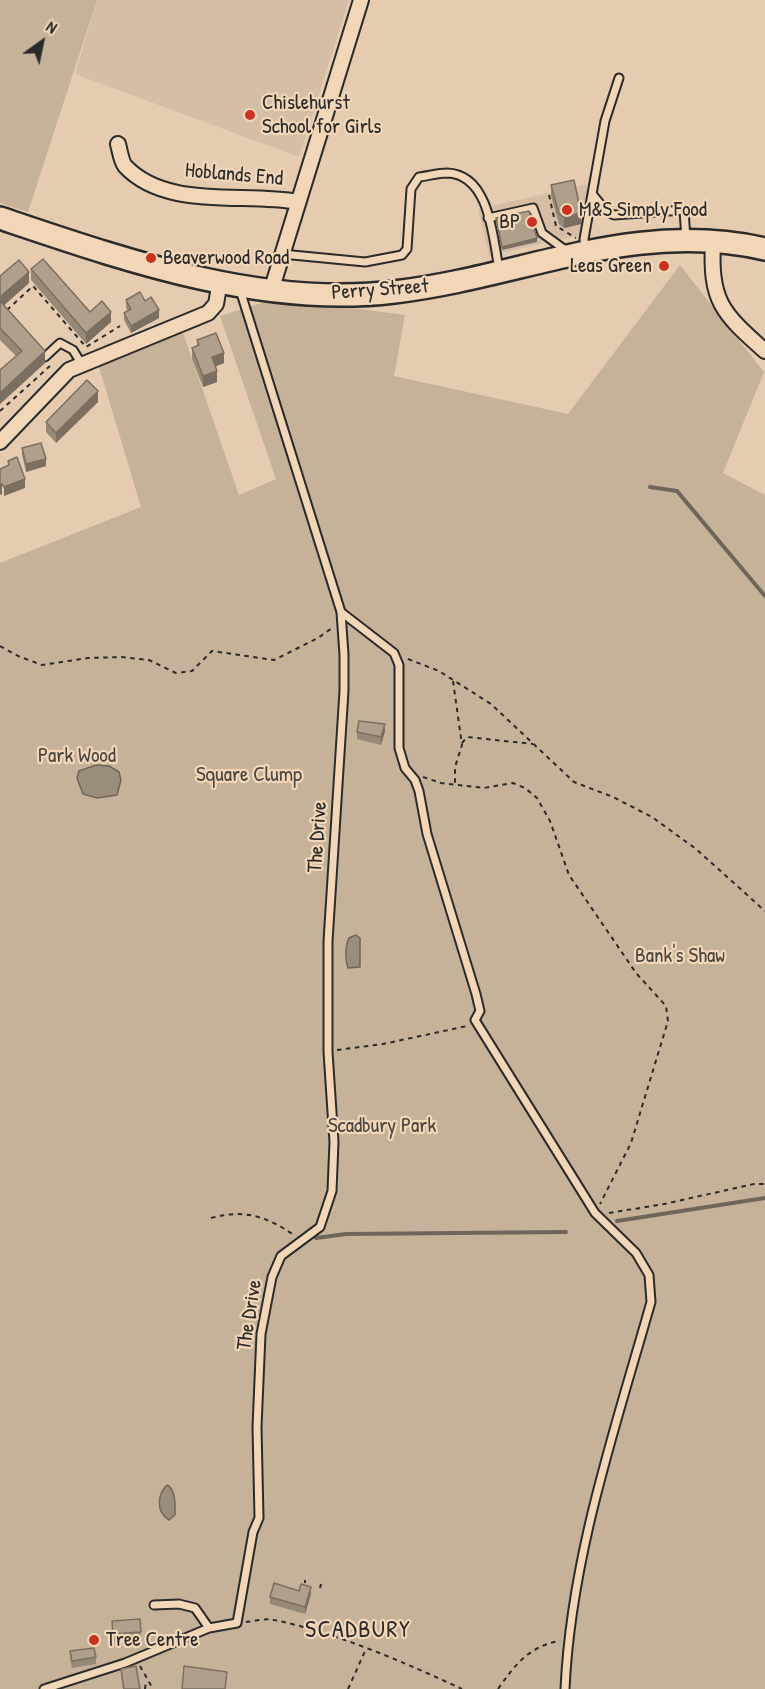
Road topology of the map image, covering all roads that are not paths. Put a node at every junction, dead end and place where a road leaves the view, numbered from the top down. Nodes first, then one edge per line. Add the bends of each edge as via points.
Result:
1 (361, 0) edge
2 (620, 78) dead end
3 (118, 144) dead end
4 (593, 195) junction
5 (298, 202) junction
6 (0, 218) edge
7 (488, 218) junction
8 (686, 239) junction
9 (713, 241) junction
10 (578, 249) junction
11 (765, 249) edge
12 (282, 254) junction
13 (499, 272) junction
14 (229, 283) junction
15 (271, 291) junction
16 (765, 351) edge
17 (45, 357) edge
18 (81, 363) junction
19 (0, 442) edge
20 (342, 615) junction
21 (154, 1605) dead end
22 (209, 1628) junction
23 (44, 1689) edge
24 (565, 1689) edge

1 - 5 street
2 - 4 lane via 604,121
3 - 5 street, Hoblands End via 123,165 146,180 181,194
4 - 8 lane via 614,215 684,210
4 - 10 lane via 584,239
5 - 12 street
6 - 14 main road, Perry Street via 84,246
7 - 10 lane via 533,208 542,233
7 - 12 lane via 476,187 466,178 447,173 419,177 411,189 407,249 402,255 365,262
7 - 13 lane
8 - 9 main road, Perry Street
8 - 10 main road, Perry Street
9 - 11 main road, Perry Street
9 - 16 street via 711,274 717,299 735,324
10 - 13 main road, Perry Street
12 - 15 street
13 - 15 main road, Perry Street via 392,293
14 - 15 main road, Perry Street
14 - 18 street via 208,313
14 - 20 lane, The Drive
17 - 18 lane via 60,343 73,350
18 - 19 street via 60,378
20 - 22 lane, The Drive via 344,691 328,941 332,1191 321,1227 281,1256 272,1276 261,1334 259,1518 253,1532 237,1623
20 - 24 lane via 394,653 399,665 399,748 405,768 420,791 427,834 476,994 480,1011 475,1020 595,1213 636,1253 649,1275 651,1302 598,1487 567,1640
21 - 22 lane via 195,1608
22 - 23 lane via 136,1659

